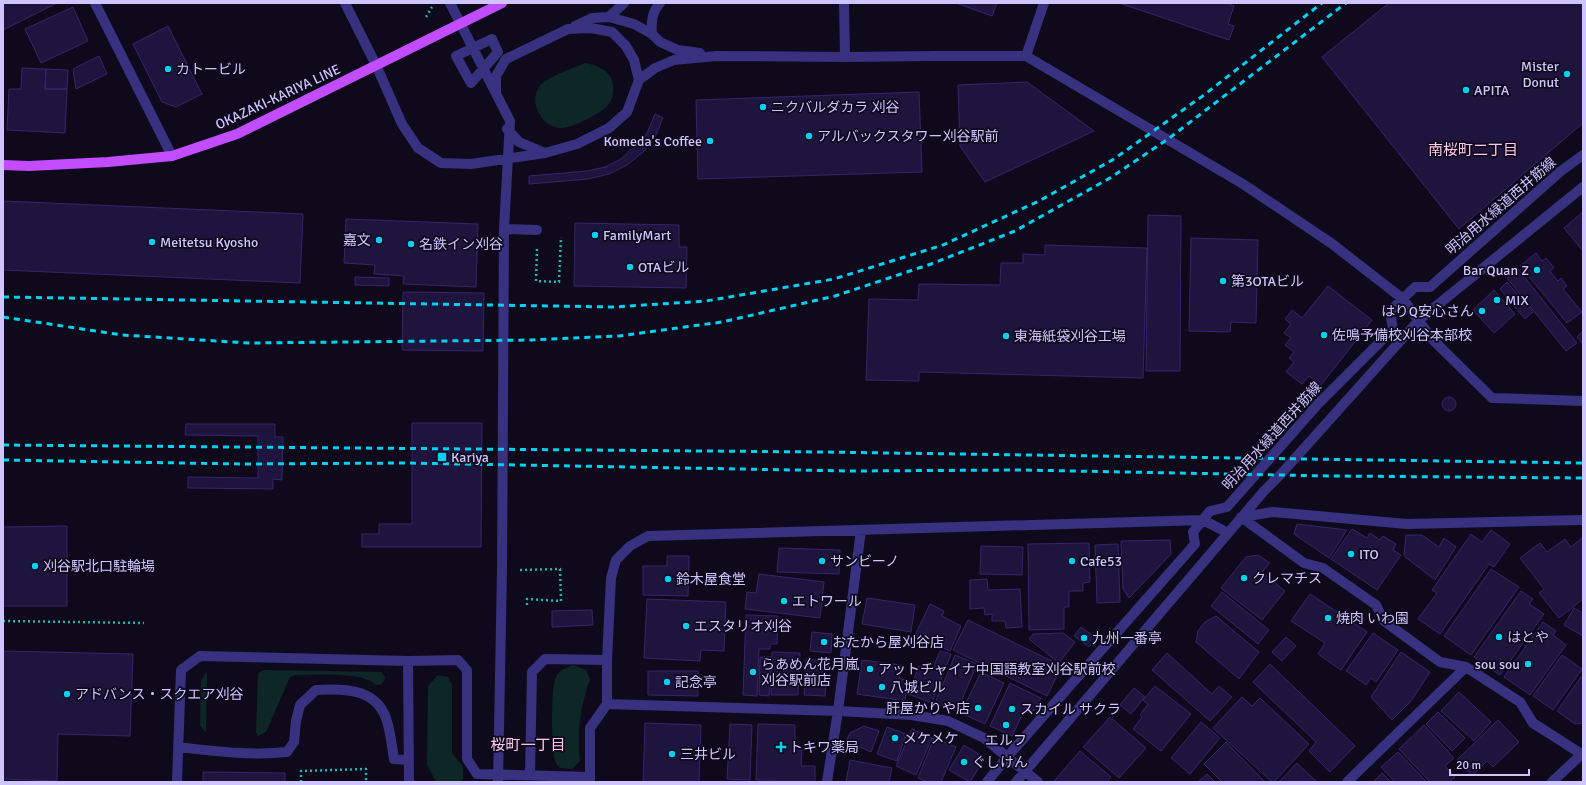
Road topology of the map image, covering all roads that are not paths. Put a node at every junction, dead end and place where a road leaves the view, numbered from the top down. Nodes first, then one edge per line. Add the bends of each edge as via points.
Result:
1 (95, 3) edge
2 (345, 3) edge
3 (450, 3) edge
4 (502, 3) edge
5 (624, 3) edge
6 (660, 3) edge
7 (844, 3) edge
8 (1044, 3) edge
9 (610, 17) junction
10 (568, 29) junction
11 (652, 34) junction
12 (716, 56) junction
13 (1026, 56) junction
14 (845, 57) junction
15 (376, 65) junction
16 (639, 80) junction
17 (545, 153) junction
18 (1583, 155) edge
19 (172, 156) junction
20 (3, 165) edge
21 (1583, 187) edge
22 (504, 229) junction
23 (537, 230) road end
24 (1403, 299) junction
25 (1419, 320) junction
26 (1583, 401) edge
27 (1241, 518) junction
28 (1203, 520) junction
29 (1583, 520) edge
30 (861, 530) junction
31 (1228, 533) junction
32 (607, 660) junction
33 (408, 661) junction
34 (1466, 667) junction
35 (607, 704) junction
36 (838, 711) junction
37 (178, 747) junction
38 (1583, 754) edge
39 (1008, 756) junction
40 (409, 760) junction
41 (1026, 771) junction
42 (530, 775) junction
43 (590, 779) edge
44 (177, 782) edge
45 (409, 782) edge
46 (498, 782) edge
47 (827, 782) edge
48 (987, 782) edge
49 (1016, 782) edge
50 (1038, 782) edge
51 (1347, 782) edge
52 (1552, 782) edge

1 - 19 street
2 - 15 street
3 - 22 street via 510,121
4 - 15 main road, OKAZAKI-KARIYA LINE
5 - 9 street
6 - 11 street via 651,21
7 - 14 street
8 - 13 street
9 - 10 street via 592,18
9 - 11 street via 634,24
10 - 16 street via 591,28 612,32 626,46 634,60
10 - 17 street via 506,59 496,76 496,103 505,127 519,142
11 - 12 street via 660,42 678,50
12 - 14 street
12 - 16 street via 674,60 655,68
13 - 14 street
13 - 24 street via 1243,184 1331,243
15 - 17 street via 402,124 418,148 441,163 471,164
15 - 19 main road, OKAZAKI-KARIYA LINE via 237,134
16 - 17 street via 627,112 609,128 577,144
18 - 24 street, 明治用水緑道西井筋線 via 1430,287 1415,287
19 - 20 main road, OKAZAKI-KARIYA LINE via 108,162
21 - 25 street
22 - 23 street
22 - 46 street
24 - 25 street
24 - 28 street, 明治用水緑道西井筋線 via 1390,311 1393,329 1318,404 1228,507 1210,511
25 - 26 street via 1432,339 1492,398
25 - 27 street
27 - 29 street via 1273,512 1407,524
27 - 31 street
27 - 34 street via 1304,563 1323,568 1376,605 1384,621 1440,662
28 - 30 street
28 - 31 street
28 - 39 street, 明治用水緑道西井筋線 via 1194,532 1195,544
30 - 32 street via 648,536 630,546 616,560 611,578
30 - 36 street
31 - 41 street
32 - 35 street
32 - 42 street via 545,659 532,672
33 - 37 street via 200,656 181,670
33 - 40 street
33 - 42 street via 458,660 467,670 468,759 477,774
34 - 38 street via 1520,702 1533,723
34 - 51 street
35 - 36 street
35 - 43 street via 590,728
36 - 39 street via 912,715 948,721 984,738
36 - 47 street
37 - 40 street via 234,753 287,752 294,742 300,706 316,690 334,689 361,692 379,703 388,724 394,759
37 - 44 street
38 - 52 street
39 - 41 street
39 - 48 street, 明治用水緑道西井筋線
40 - 45 street
41 - 49 street
41 - 50 street
42 - 43 street

